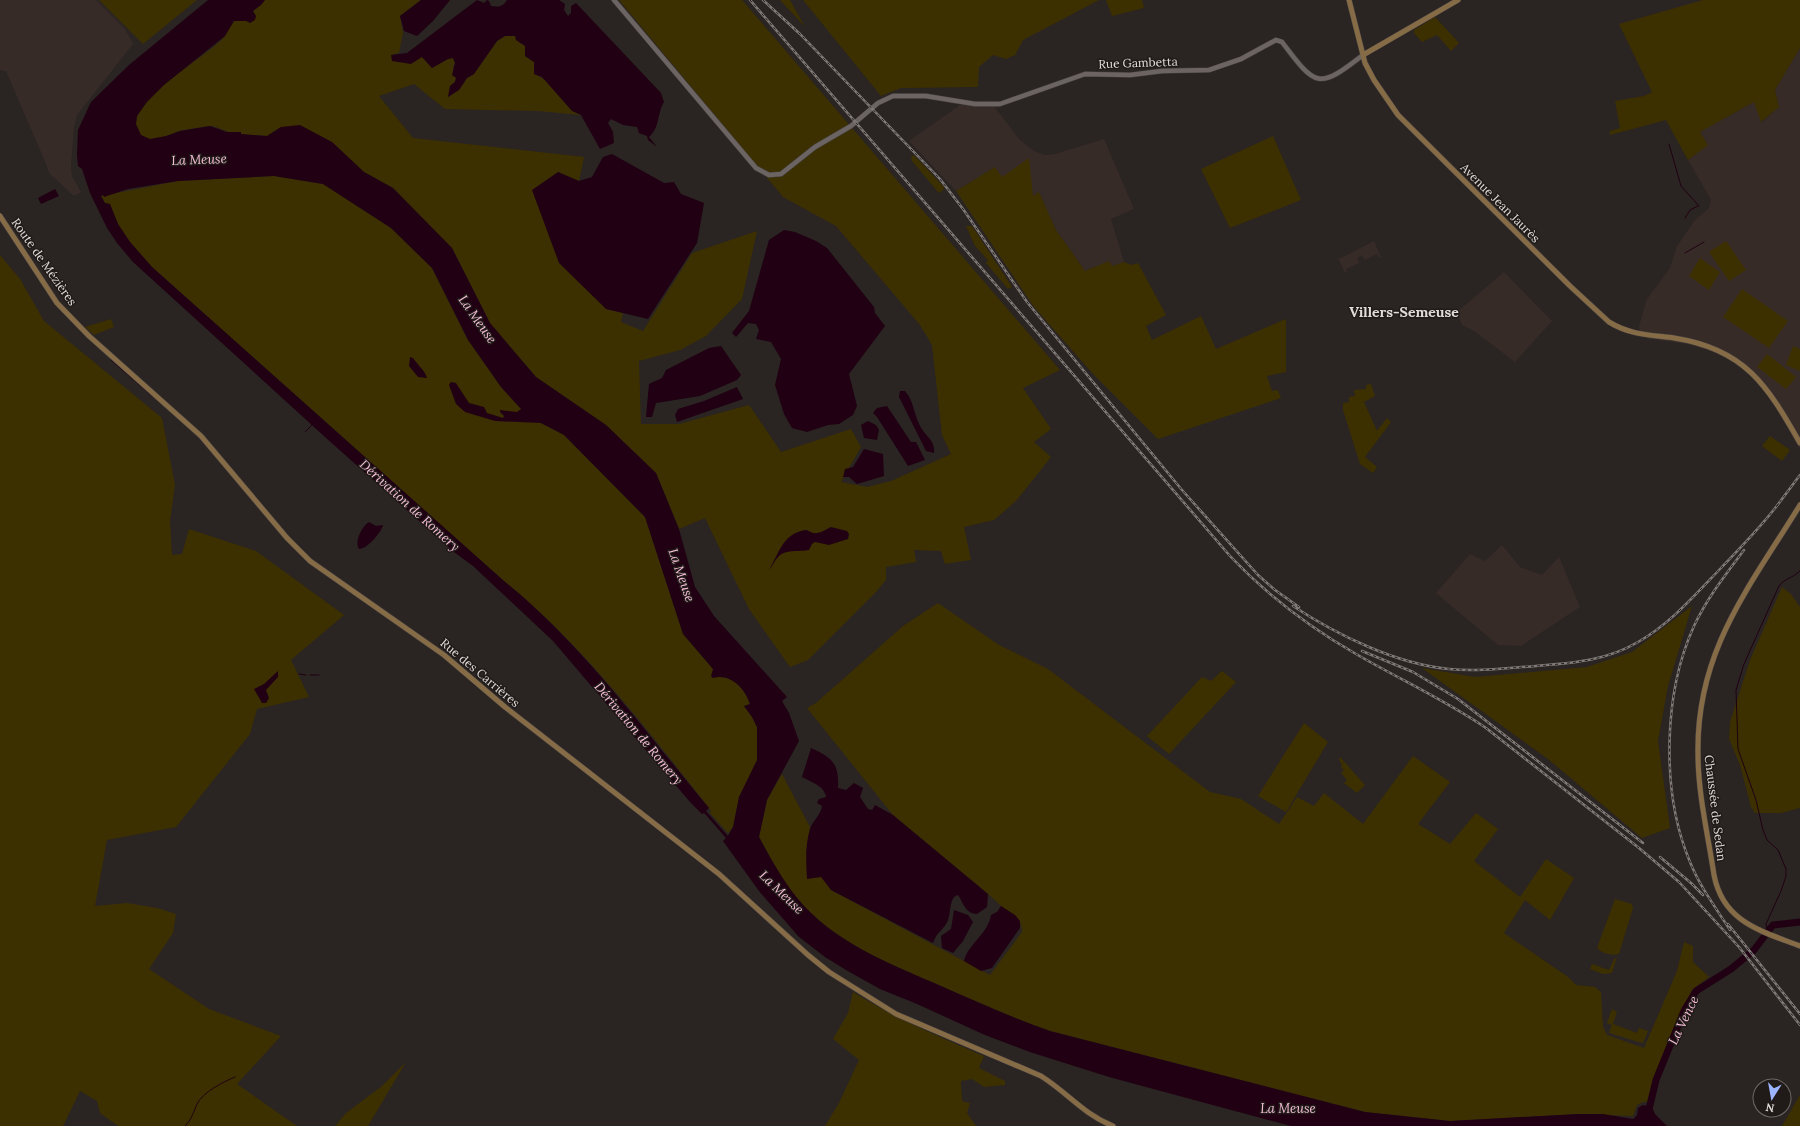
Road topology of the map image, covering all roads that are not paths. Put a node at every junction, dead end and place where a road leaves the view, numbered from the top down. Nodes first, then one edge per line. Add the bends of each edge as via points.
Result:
1 (614, 0) edge
2 (1349, 0) edge
3 (1458, 0) edge
4 (1363, 55) junction
5 (0, 216) edge
6 (201, 436) joint
7 (1800, 443) edge
8 (1800, 505) edge
9 (1800, 946) edge
10 (1113, 1126) edge

1 - 4 street, Rue Gambetta via 756,168 769,175 781,174 815,147 851,126 878,103 889,98 904,95 926,96 975,104 994,104 1084,74 1130,75 1209,70 1237,60 1276,40 1280,40 1309,75 1318,79 1327,79
2 - 4 main road, Avenue Jean Jaurès
3 - 4 main road
4 - 7 main road, Avenue Jean Jaurès via 1374,80 1398,115 1599,313 1616,326 1642,335 1695,343 1714,349 1746,368 1770,394
5 - 6 main road, Route de Mézières via 56,303 89,336
6 - 10 main road, Rue des Carrières via 287,538 310,561 444,655 505,707 718,874 808,955 851,987 896,1014 1041,1076 1091,1116
8 - 9 main road, Chaussée de Sedan via 1731,615 1712,659 1700,711 1699,768 1715,881 1724,901 1746,925

